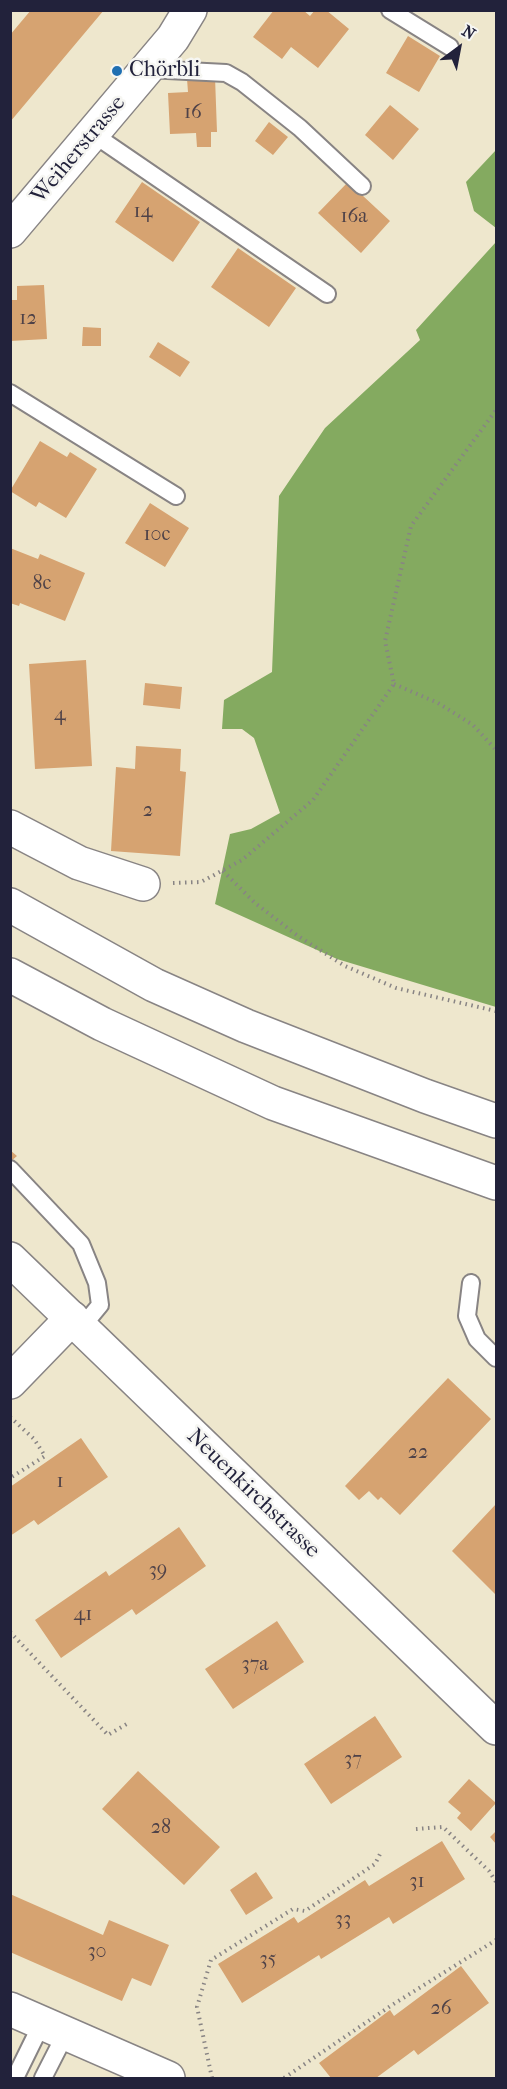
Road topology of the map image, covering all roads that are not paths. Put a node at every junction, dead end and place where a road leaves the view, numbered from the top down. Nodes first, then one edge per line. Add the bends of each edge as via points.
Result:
1 (390, 10) edge
2 (180, 15) edge
3 (450, 47) dead end
4 (148, 69) junction
5 (93, 134) junction
6 (362, 186) dead end
7 (10, 231) edge
8 (327, 294) dead end
9 (10, 393) edge
10 (176, 496) dead end
11 (10, 827) edge
12 (143, 884) road end
13 (10, 906) edge
14 (10, 975) edge
15 (496, 1121) edge
16 (10, 1169) edge
17 (496, 1183) edge
18 (10, 1259) edge
19 (471, 1283) dead end
20 (77, 1323) junction
21 (496, 1358) edge
22 (10, 1382) edge
23 (496, 1728) edge
24 (10, 2009) edge
25 (54, 2028) junction
26 (15, 2079) edge
27 (43, 2079) edge
28 (168, 2079) edge

1 - 3 lane
2 - 4 main road, Weiherstrasse
4 - 5 main road, Weiherstrasse
4 - 6 lane via 226,73 300,128
5 - 7 main road, Weiherstrasse
5 - 8 lane
9 - 10 lane
11 - 12 main road via 79,862
13 - 15 main road via 154,985 246,1026
14 - 17 main road via 102,1024 273,1103
16 - 20 lane via 81,1244 97,1283 100,1305
18 - 20 main road, Neuenkirchstrasse
19 - 21 lane via 468,1316 477,1339
20 - 22 main road
20 - 23 main road, Neuenkirchstrasse
24 - 25 main road
25 - 26 lane
25 - 27 lane
25 - 28 main road

